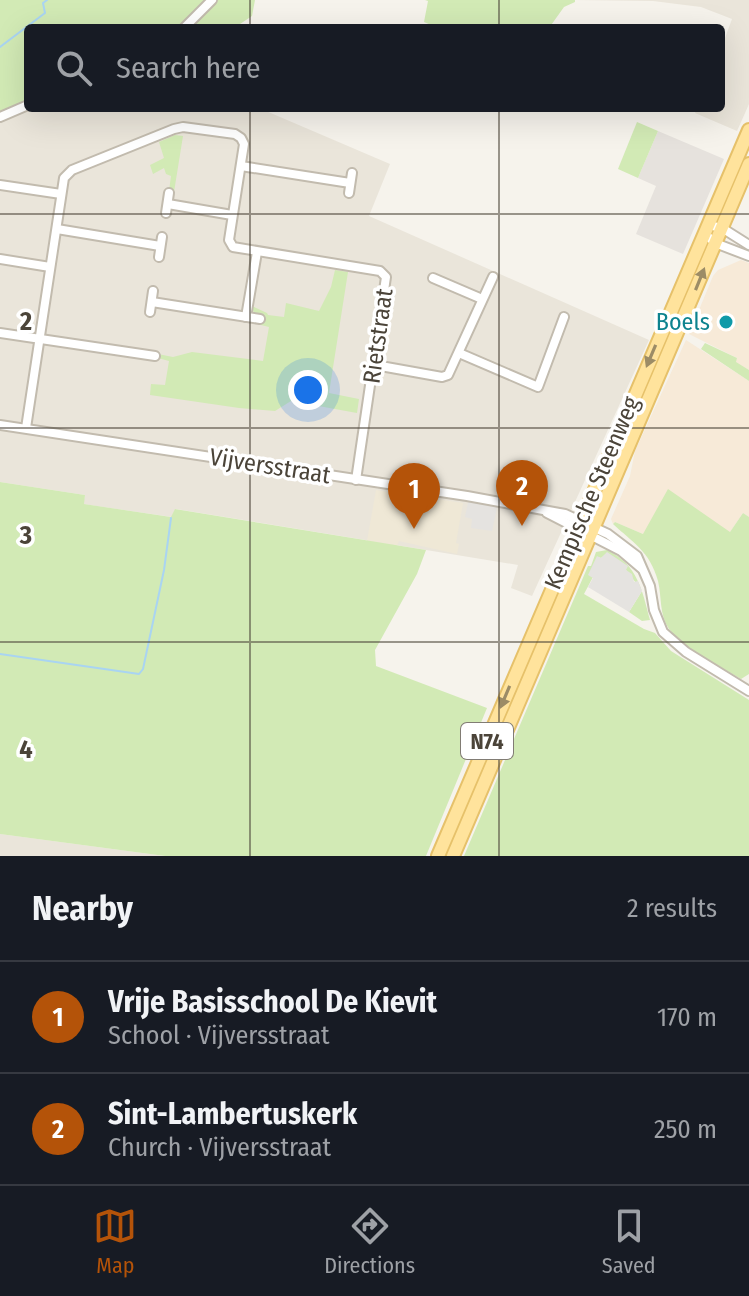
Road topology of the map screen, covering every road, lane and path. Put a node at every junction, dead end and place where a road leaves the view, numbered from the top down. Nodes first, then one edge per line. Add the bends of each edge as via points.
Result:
1 (212, 0) edge
2 (188, 24) edge
3 (24, 107) edge
4 (0, 117) edge
5 (749, 130) edge
6 (749, 164) edge
7 (241, 166) junction
8 (352, 173) dead end
9 (0, 185) edge
10 (169, 193) dead end
11 (61, 194) junction
12 (232, 215) junction
13 (722, 228) junction
14 (57, 229) junction
15 (706, 229) junction
16 (715, 243) junction
17 (749, 245) edge
18 (257, 252) junction
19 (749, 256) edge
20 (159, 257) dead end
21 (0, 259) edge
22 (50, 267) junction
23 (493, 277) dead end
24 (437, 283) dead end
25 (153, 291) dead end
26 (482, 299) junction
27 (246, 317) junction
28 (564, 317) dead end
29 (260, 319) dead end
30 (0, 333) edge
31 (40, 339) junction
32 (459, 353) junction
33 (155, 356) dead end
34 (375, 365) junction
35 (0, 425) edge
36 (26, 428) junction
37 (356, 480) junction
38 (585, 528) junction
39 (749, 691) edge
40 (438, 856) edge
41 (453, 856) edge

1 - 2 street
3 - 4 street
5 - 15 main road, Kempische Steenweg / N74
6 - 13 main road, Kempische Steenweg / N74
7 - 8 street via 350,188
7 - 11 street, Rietstraat via 241,138 183,127 72,170
7 - 12 street, Rietstraat
9 - 11 street
10 - 12 street via 167,208
11 - 14 street
12 - 18 street, Rietstraat via 233,247
13 - 15 street
13 - 16 main road, Kempische Steenweg / N74
13 - 17 street
14 - 20 street via 161,241
14 - 22 street
15 - 16 street
15 -> 38 main road, Kempische Steenweg / N74
16 - 19 street
38 -> 16 main road, Kempische Steenweg / N74
18 - 27 street
18 - 34 street, Rietstraat via 380,271 387,282
21 - 22 street
22 - 31 street
23 - 26 street
24 - 26 street
25 - 27 street via 151,307
26 - 32 street
27 - 29 street
28 - 32 street via 538,387
30 - 31 street
31 - 33 street via 143,350
31 - 36 street
32 - 34 street via 452,371 442,377
34 - 37 street, Rietstraat
35 - 36 street, Vijversstraat
36 - 37 street, Vijversstraat
37 - 38 street, Vijversstraat via 539,508 565,514
38 - 39 street, Vijversstraat via 624,544 637,556 663,632
38 -> 40 main road, Kempische Steenweg / N74
38 - 41 main road, Kempische Steenweg / N74

